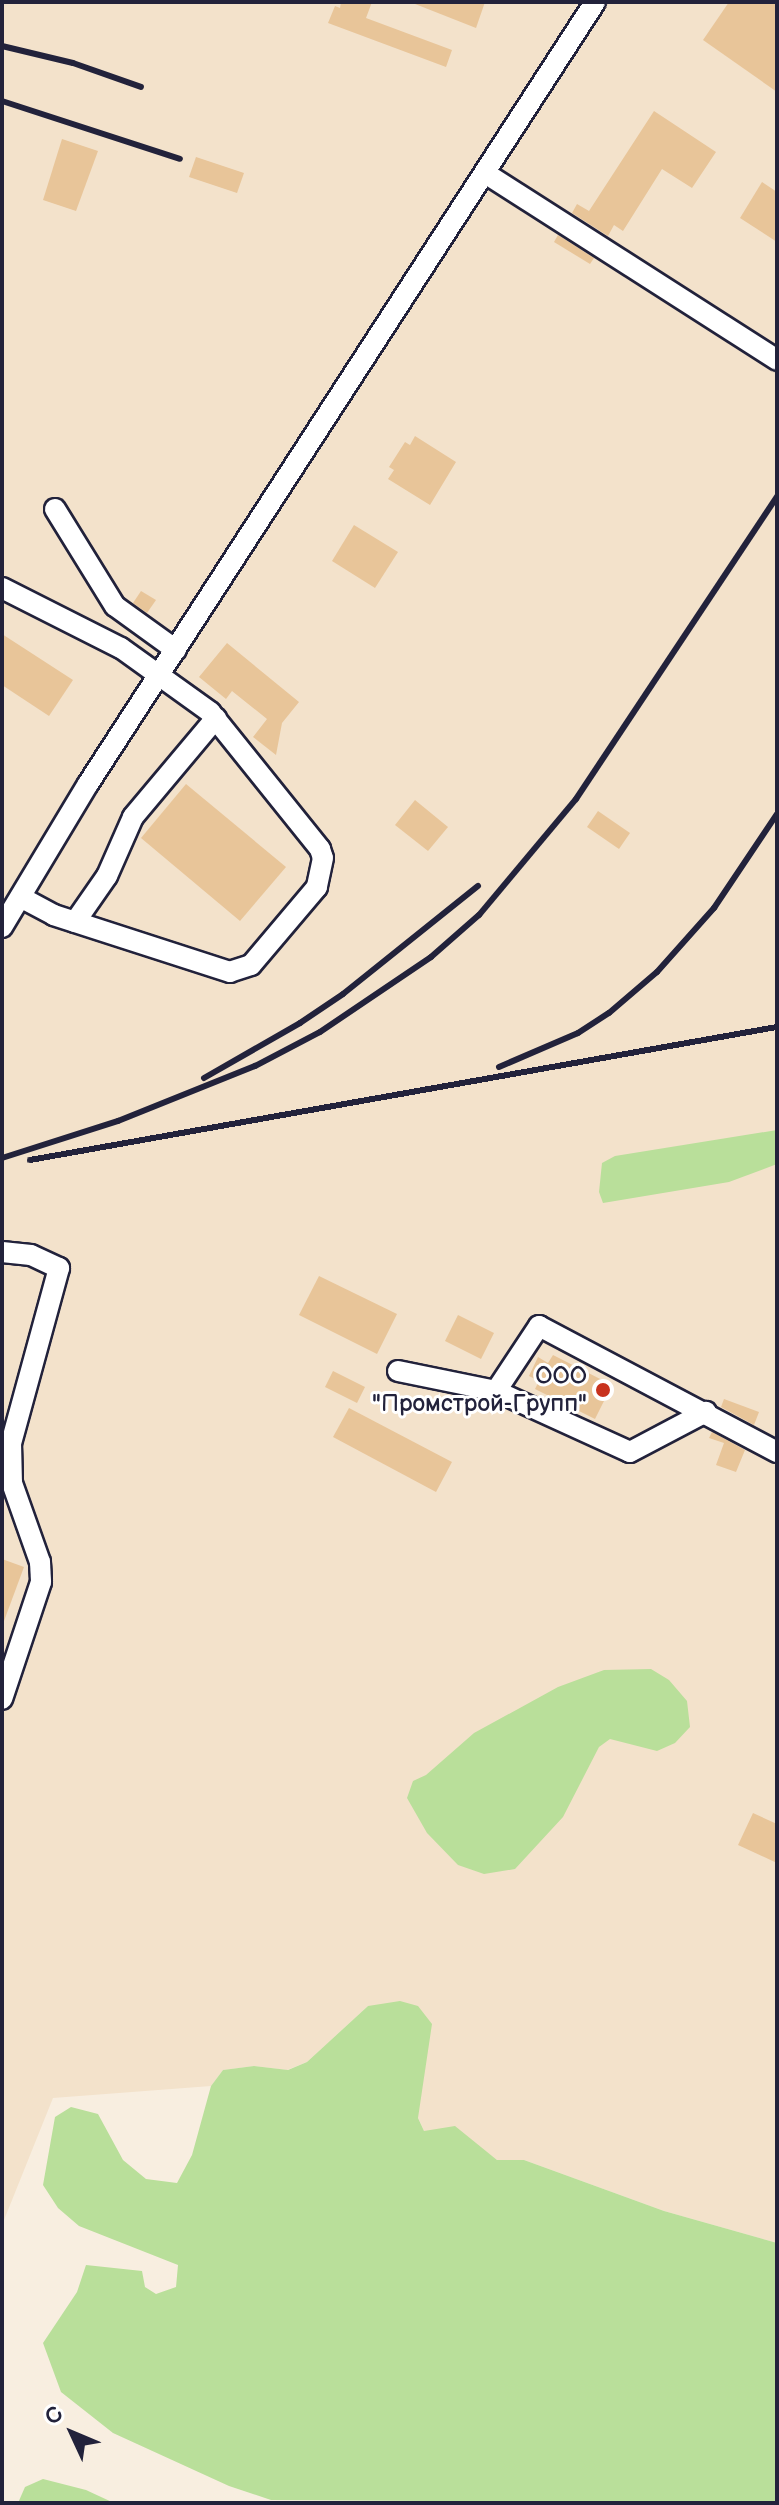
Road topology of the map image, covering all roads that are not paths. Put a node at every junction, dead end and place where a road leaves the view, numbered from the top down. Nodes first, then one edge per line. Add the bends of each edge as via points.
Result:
1 (595, 2) edge
2 (485, 173) junction
3 (777, 360) edge
4 (55, 509) dead end
5 (2, 588) edge
6 (176, 650) junction
7 (161, 673) junction
8 (216, 718) junction
9 (20, 897) junction
10 (75, 922) junction
11 (2, 927) edge
12 (2, 1252) edge
13 (398, 1371) dead end
14 (496, 1391) junction
15 (706, 1412) junction
16 (777, 1452) edge
17 (2, 1699) edge

1 - 2 street
2 - 3 street
2 - 6 street
4 - 6 street via 115,606
5 - 7 street
6 - 7 street
7 - 8 street
7 - 9 street
8 - 10 street via 133,817 107,876
8 - 10 street via 320,849 323,867 317,887 241,971 230,972
9 - 10 street
9 - 11 street
12 - 17 street via 31,1255 59,1268 11,1443 12,1483 40,1562 41,1582
13 - 14 street
14 - 15 street via 630,1452
14 - 15 street via 539,1326
15 - 16 street

